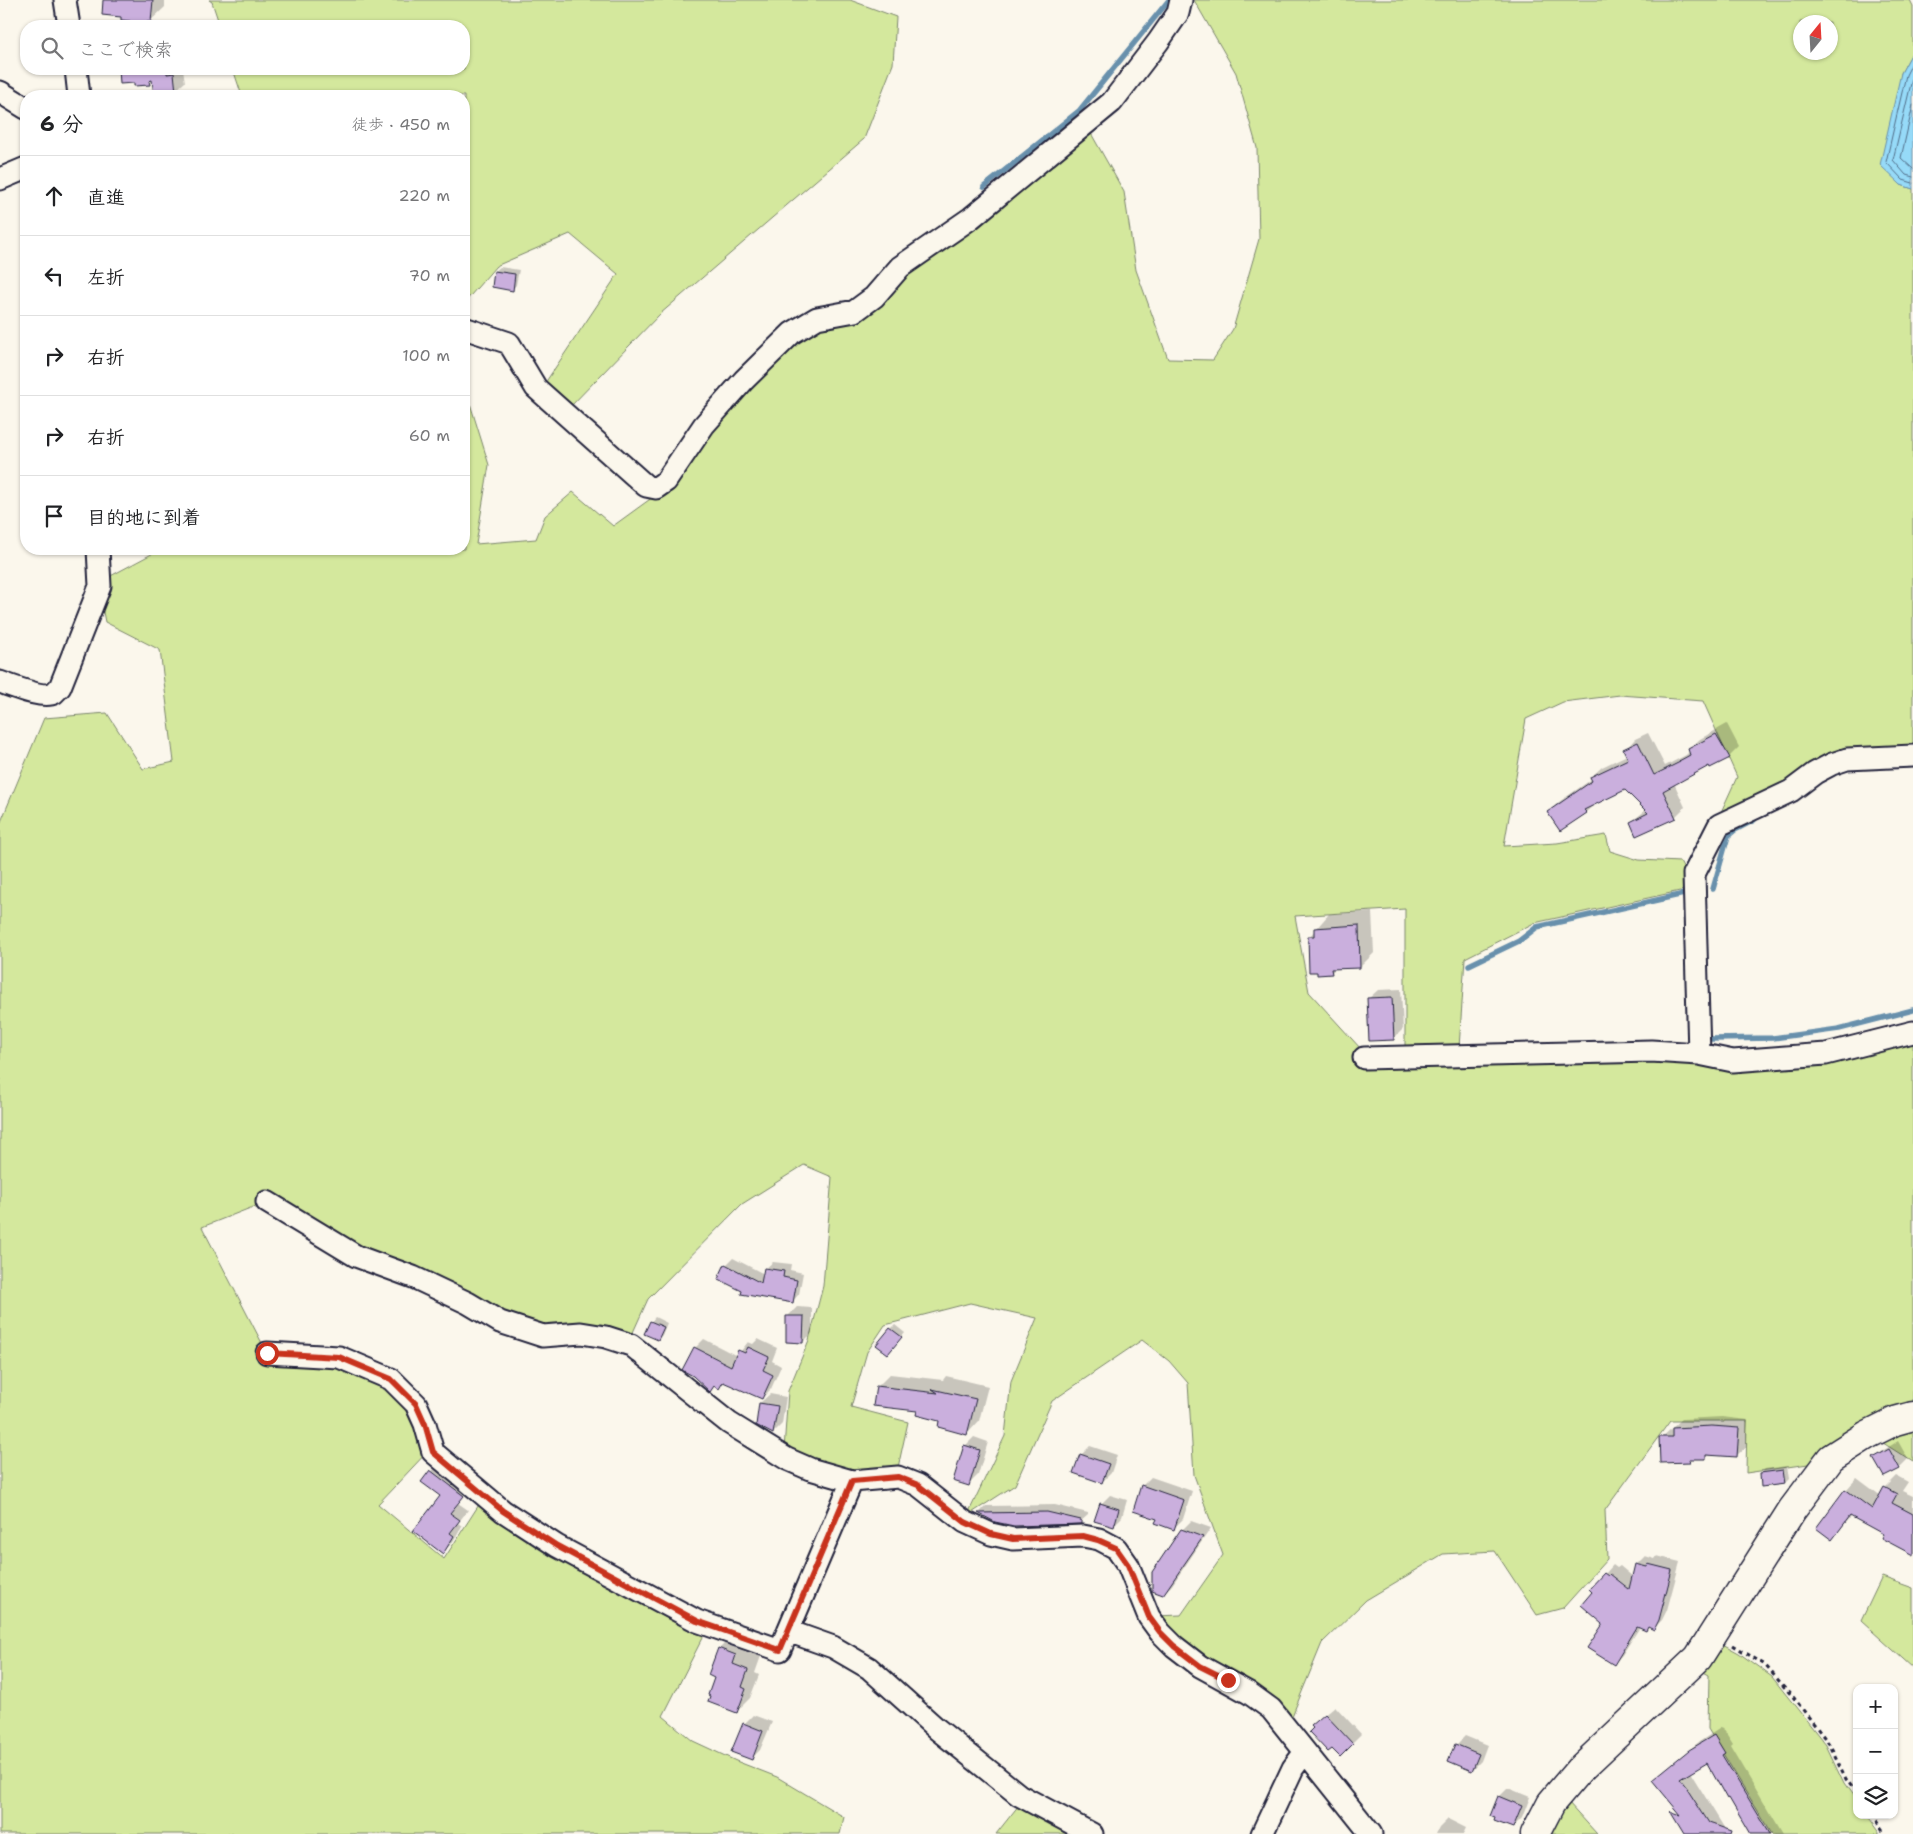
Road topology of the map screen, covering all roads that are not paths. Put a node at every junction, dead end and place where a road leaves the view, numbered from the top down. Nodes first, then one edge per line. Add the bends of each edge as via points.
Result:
1 (65, 0) edge
2 (1182, 0) edge
3 (68, 20) edge
4 (77, 75) edge
5 (78, 90) edge
6 (0, 92) edge
7 (20, 104) edge
8 (20, 171) edge
9 (0, 179) edge
10 (470, 330) edge
11 (98, 555) edge
12 (0, 682) edge
13 (1913, 756) edge
14 (1913, 1032) edge
15 (1699, 1054) junction
16 (1364, 1058) dead end
17 (267, 1202) dead end
18 (267, 1353) dead end
19 (1913, 1416) edge
20 (852, 1481) junction
21 (788, 1631) junction
22 (1305, 1752) junction
23 (1092, 1834) edge
24 (1262, 1834) edge
25 (1371, 1834) edge
26 (1535, 1834) edge

1 - 3 street
2 - 10 street via 1178,13 1112,102 971,218 900,267 874,297 855,311 817,318 792,333 704,425 666,481 656,488 646,486 536,388 509,343
4 - 5 street
6 - 7 street
8 - 9 street
11 - 12 street via 100,586 60,687 54,693 33,693
13 - 15 street via 1847,759 1832,764 1791,791 1719,825 1694,874
14 - 15 street via 1826,1054 1733,1060
15 - 16 street via 1651,1051
17 - 20 street via 356,1256 412,1277 500,1322 543,1336 581,1333 631,1345 729,1423 787,1459
18 - 21 street via 339,1357 391,1379 416,1404 433,1452 503,1511 557,1546 697,1621 780,1650
19 - 26 street via 1867,1434 1831,1458 1792,1510 1698,1658 1579,1770 1551,1802
20 - 21 street
20 - 22 street via 898,1477 918,1485 965,1522 991,1534 1013,1539 1083,1536 1116,1548 1128,1565 1149,1617 1160,1632 1200,1666 1271,1709
21 - 23 street via 833,1647 869,1668 937,1729 1019,1795
22 - 24 street via 1293,1768
22 - 25 street

